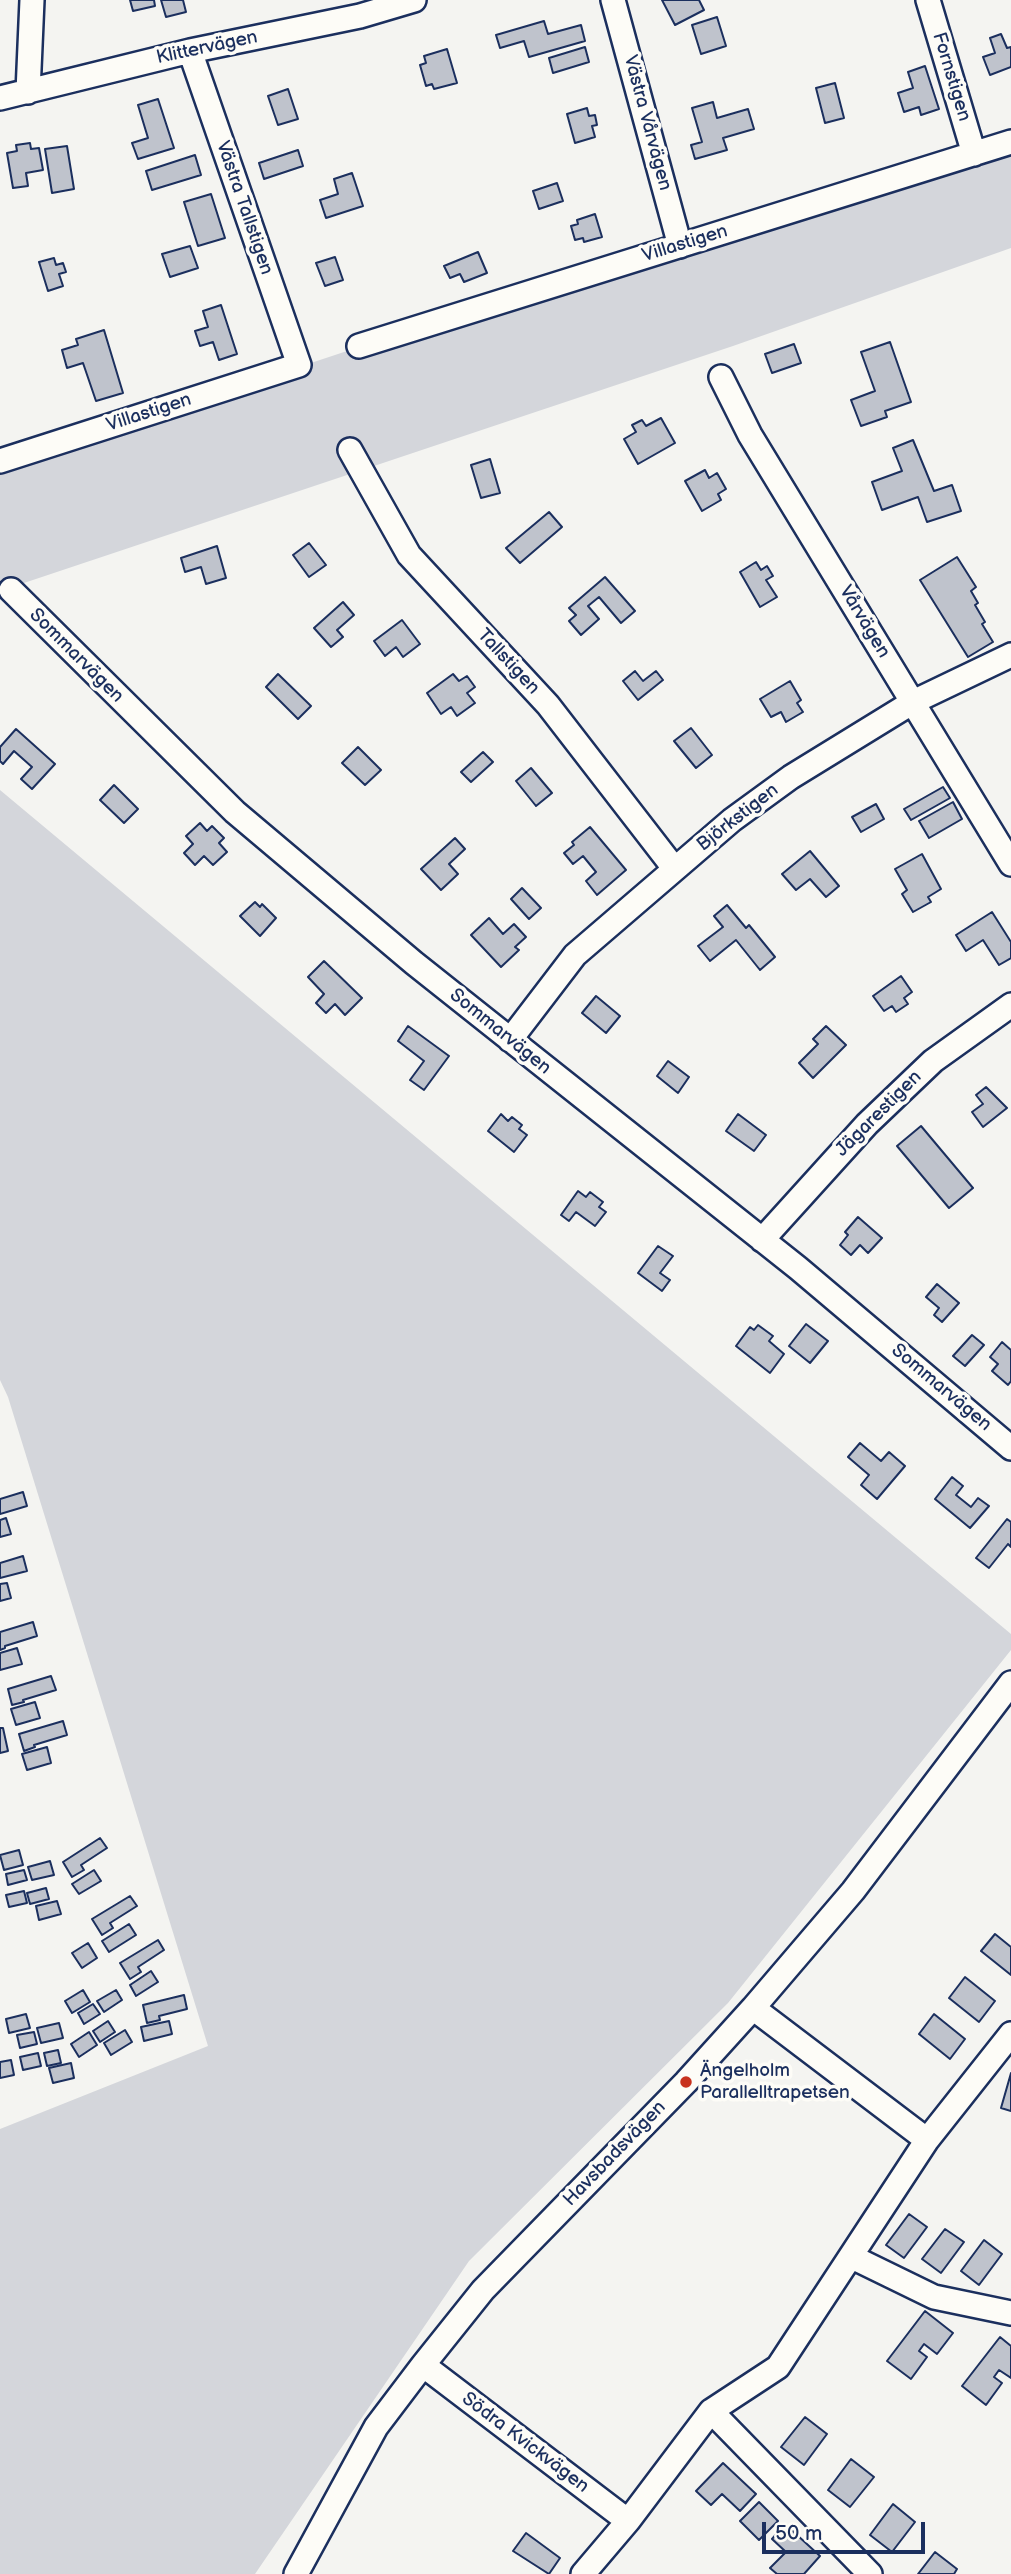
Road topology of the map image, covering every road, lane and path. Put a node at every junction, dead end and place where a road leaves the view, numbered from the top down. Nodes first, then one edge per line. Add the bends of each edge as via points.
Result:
1 (32, 0) edge
2 (414, 0) edge
3 (613, 0) edge
4 (928, 0) edge
5 (356, 8) edge
6 (190, 51) junction
7 (28, 92) junction
8 (0, 98) edge
9 (1011, 142) edge
10 (974, 154) junction
11 (680, 246) junction
12 (359, 346) dead end
13 (299, 365) joint
14 (721, 377) dead end
15 (350, 450) dead end
16 (0, 461) edge
17 (11, 590) dead end
18 (1011, 655) edge
19 (913, 702) junction
20 (1011, 864) edge
21 (674, 868) junction
22 (1011, 1005) edge
23 (510, 1040) junction
24 (762, 1240) junction
25 (1011, 1448) edge
26 (1011, 1683) edge
27 (753, 2008) junction
28 (1011, 2035) edge
29 (927, 2140) junction
30 (852, 2257) junction
31 (1011, 2314) edge
32 (423, 2365) junction
33 (711, 2411) junction
34 (628, 2521) junction
35 (296, 2574) edge
36 (583, 2574) edge
37 (870, 2574) edge

1 - 7 street
2 - 5 street, Klittervägen
3 - 11 street, Västra Vårvägen
4 - 10 street, Fornstigen
5 - 6 street, Klittervägen
6 - 7 street, Klittervägen
6 - 13 street, Västra Tallstigen
7 - 8 street, Klittervägen
9 - 10 street, Villastigen
10 - 11 street, Villastigen
11 - 12 street, Villastigen
13 - 16 street, Villastigen
14 - 19 street, Vårvägen via 750,435
15 - 21 street, Tallstigen via 410,555 548,705
17 - 23 street, Sommarvägen via 235,812
18 - 19 street, Björkstigen
19 - 20 street, Vårvägen
19 - 21 street, Björkstigen via 791,777
21 - 23 street, Björkstigen via 575,955
22 - 24 street, Jägarestigen via 933,1061 867,1124
23 - 24 street, Sommarvägen
24 - 25 street, Sommarvägen
26 - 27 street, Havsbadsvägen via 853,1891
27 - 29 street
27 - 32 street, Havsbadsvägen via 483,2290
28 - 29 street
29 - 30 street
30 - 31 street via 934,2297
30 - 33 street via 778,2367
32 - 34 street, Södra Kvickvägen
32 - 35 street, Havsbadsvägen via 376,2427
33 - 34 street
33 - 37 street
34 - 36 street

